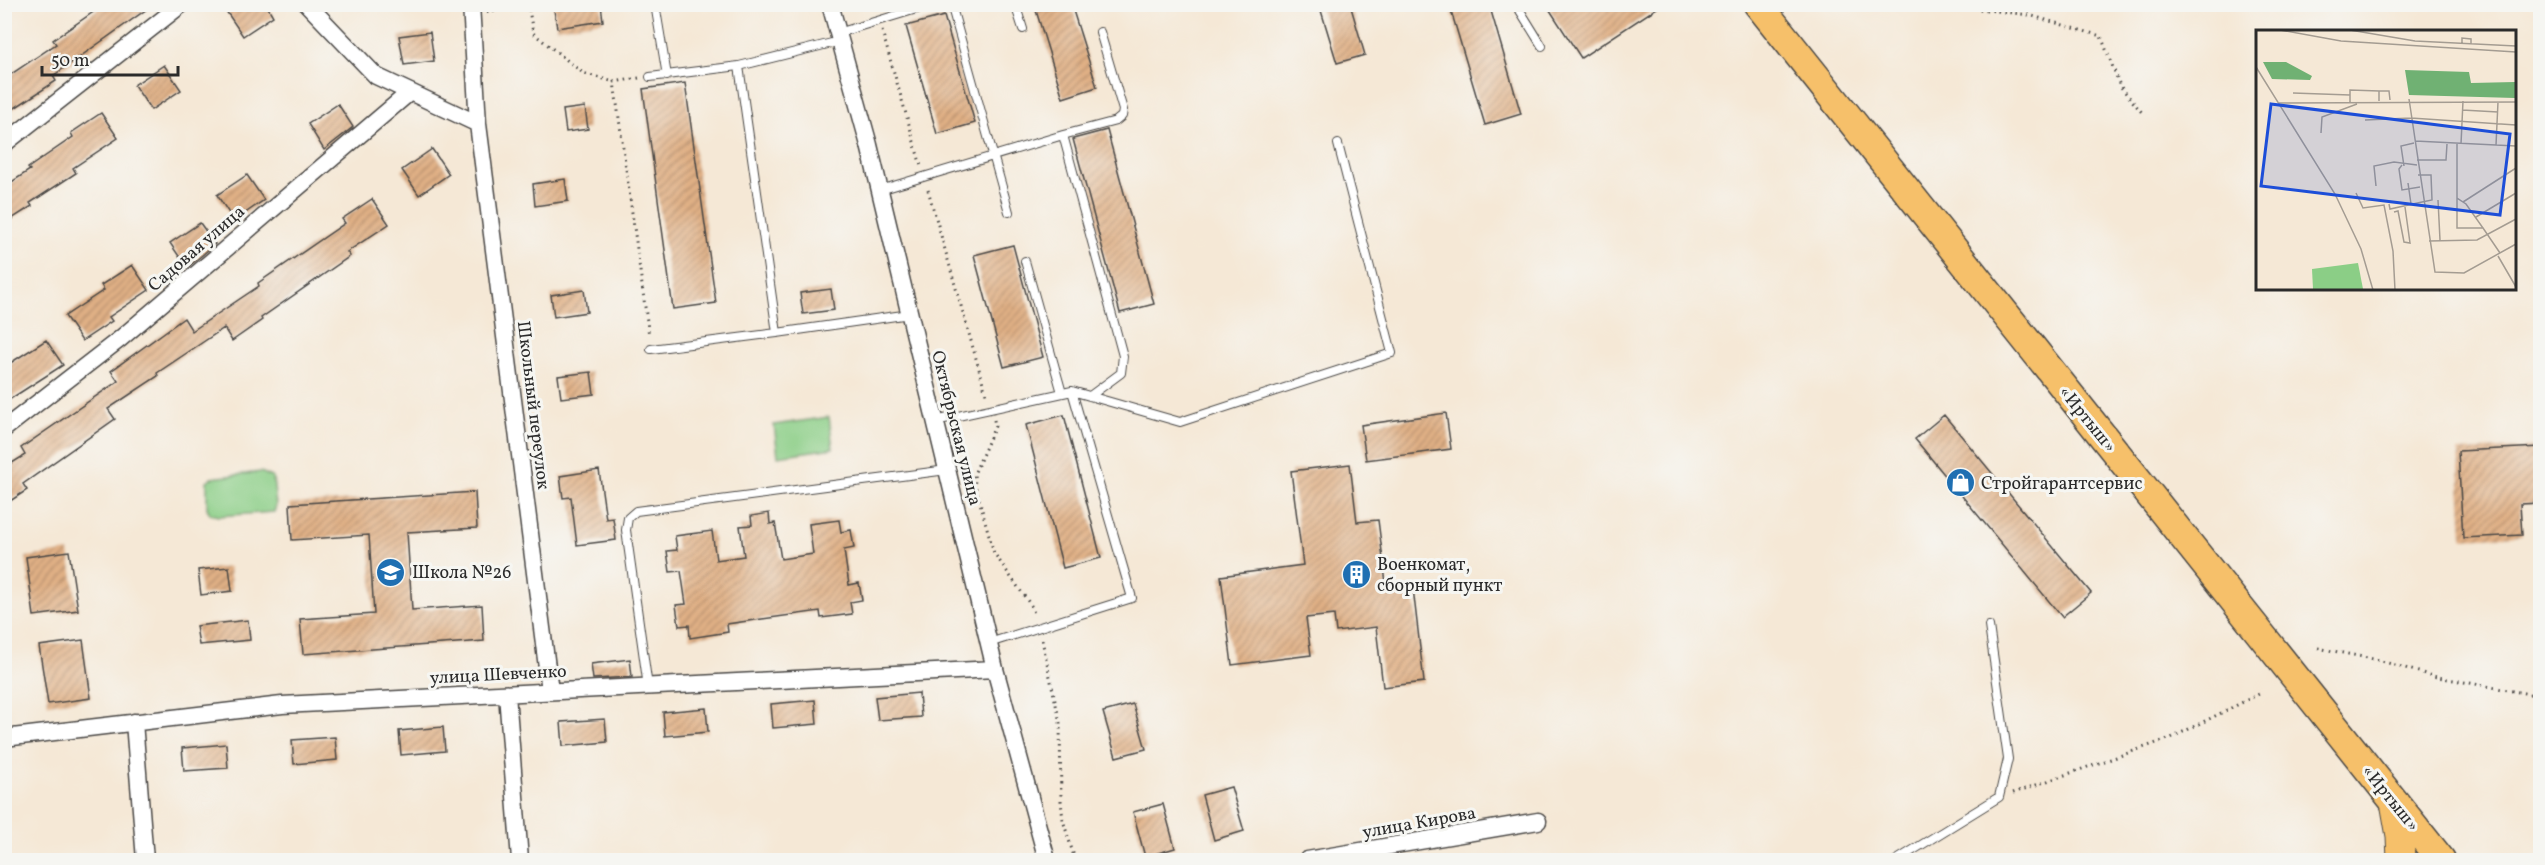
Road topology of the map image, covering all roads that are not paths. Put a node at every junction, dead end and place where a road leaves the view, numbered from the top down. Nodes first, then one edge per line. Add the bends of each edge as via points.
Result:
1 (182, 4) edge
2 (307, 4) edge
3 (655, 4) edge
4 (830, 4) edge
5 (933, 4) edge
6 (951, 4) edge
7 (1015, 4) edge
8 (1516, 4) edge
9 (1758, 4) edge
10 (472, 9) edge
11 (1023, 29) dead end
12 (1100, 32) dead end
13 (839, 37) junction
14 (1542, 46) dead end
15 (740, 66) junction
16 (667, 76) junction
17 (650, 77) road end
18 (410, 92) junction
19 (478, 124) junction
20 (1063, 135) junction
21 (4, 144) edge
22 (1338, 144) dead end
23 (993, 156) junction
24 (880, 190) junction
25 (1009, 212) dead end
26 (1025, 261) dead end
27 (910, 314) junction
28 (777, 333) junction
29 (651, 349) road end
30 (1072, 391) junction
31 (1062, 393) junction
32 (1090, 396) junction
33 (936, 421) junction
34 (4, 429) edge
35 (947, 470) junction
36 (1989, 626) dead end
37 (989, 642) junction
38 (995, 669) junction
39 (648, 687) junction
40 (550, 691) junction
41 (507, 694) junction
42 (134, 722) junction
43 (4, 738) edge
44 (2394, 802) junction
45 (1538, 821) dead end
46 (145, 861) edge
47 (520, 861) edge
48 (1047, 861) edge
49 (1307, 861) edge
50 (1897, 861) edge
51 (2401, 861) edge
52 (2441, 861) edge

1 - 21 street
2 - 18 street via 376,76
3 - 16 lane
4 - 13 street, Октябрьская улица
5 - 13 lane
6 - 23 lane
7 - 11 lane
8 - 14 lane
9 - 44 highway, «Иртыш»
10 - 19 street, Школьный переулок
12 - 20 lane via 1122,116
13 - 15 lane
13 - 24 street, Октябрьская улица
15 - 16 lane
15 - 28 lane
16 - 17 lane
18 - 19 street
18 - 34 street, Садовая улица via 120,339
19 - 40 street, Школьный переулок
20 - 23 lane
20 - 32 lane via 1122,356 1121,373
22 - 32 lane via 1392,353 1180,422
23 - 24 lane
23 - 25 lane
24 - 27 street, Октябрьская улица
26 - 31 lane
27 - 28 lane
27 - 33 street, Октябрьская улица
28 - 29 lane
30 - 31 lane
30 - 32 lane
30 - 37 lane via 1132,598
31 - 33 lane
33 - 35 street, Октябрьская улица
35 - 37 street, Октябрьская улица
35 - 39 lane via 636,511 628,518 626,530
36 - 50 lane via 2008,759 1999,797
37 - 38 street, Октябрьская улица
38 - 39 street, улица Шевченко
38 - 48 street, Октябрьская улица
39 - 40 street, улица Шевченко
40 - 41 street, улица Шевченко
41 - 42 street, улица Шевченко via 282,705
41 - 47 street
42 - 43 street, улица Шевченко
42 - 46 street
44 - 51 main road
44 - 52 highway, «Иртыш»
45 - 49 street, улица Кирова

